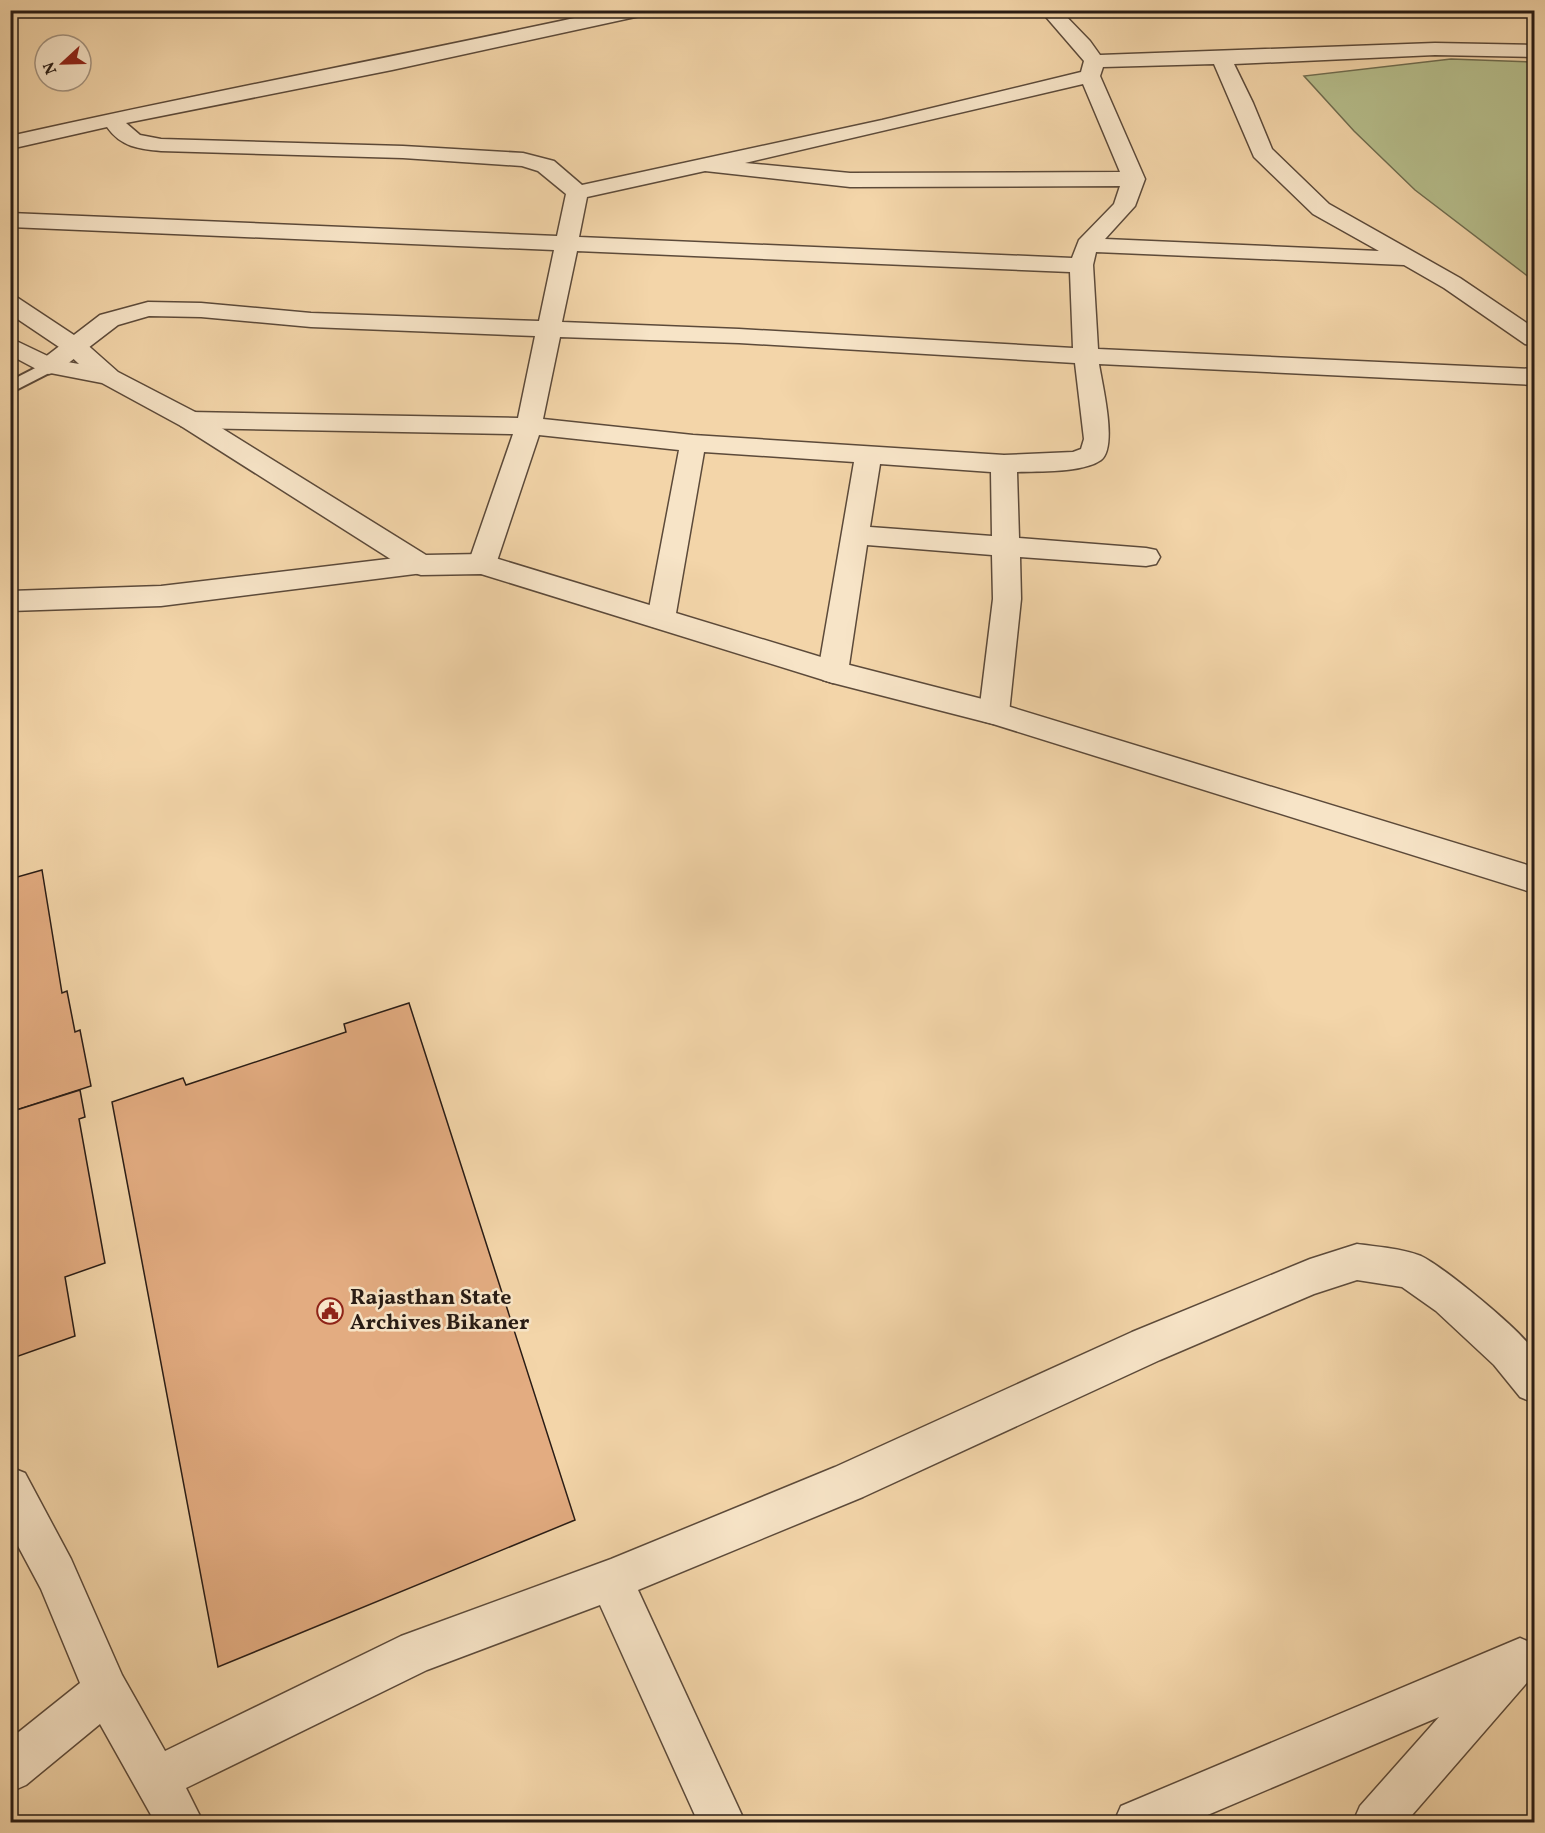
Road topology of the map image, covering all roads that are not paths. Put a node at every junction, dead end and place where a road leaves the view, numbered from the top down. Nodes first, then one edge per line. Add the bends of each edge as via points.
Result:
1 (640, 10) edge
2 (1049, 10) edge
3 (1534, 51) edge
4 (1221, 58) junction
5 (1092, 68) junction
6 (113, 119) junction
7 (10, 142) edge
8 (705, 165) junction
9 (1134, 179) junction
10 (577, 193) junction
11 (10, 220) edge
12 (566, 244) junction
13 (1084, 255) junction
14 (1407, 260) junction
15 (10, 303) edge
16 (549, 329) junction
17 (1534, 339) edge
18 (10, 345) edge
19 (74, 346) junction
20 (1086, 357) junction
21 (49, 366) junction
22 (109, 376) junction
23 (1534, 377) edge
24 (10, 388) edge
25 (190, 420) junction
26 (529, 426) junction
27 (693, 443) junction
28 (868, 456) junction
29 (1004, 464) junction
30 (856, 535) junction
31 (1007, 547) junction
32 (1146, 557) dead end
33 (482, 564) junction
34 (422, 565) junction
35 (10, 601) edge
36 (661, 619) junction
37 (833, 672) junction
38 (994, 713) junction
39 (1534, 880) edge
40 (1534, 1383) edge
41 (10, 1488) edge
42 (611, 1580) junction
43 (1527, 1652) edge
44 (106, 1691) junction
45 (10, 1768) edge
46 (156, 1779) junction
47 (180, 1822) edge
48 (722, 1822) edge
49 (1137, 1822) edge
50 (1376, 1822) edge

1 - 6 street
2 - 5 street via 1083,45
3 - 4 street via 1435,50
4 - 5 street
4 - 14 street via 1262,152 1321,209
5 - 8 street
5 - 9 street
6 - 7 street
6 - 10 street via 123,135 135,142 161,145 403,152 523,160 546,166
8 - 9 street via 850,180
8 - 10 street
9 - 13 street via 1124,206
10 - 12 street
11 - 12 street
12 - 13 street
12 - 16 street
13 - 14 street
13 - 20 street
14 - 17 street via 1452,283
15 - 19 street
16 - 19 street via 148,309 109,320
16 - 20 street
16 - 26 street
18 - 21 street
19 - 21 street
19 - 22 street
20 - 23 street
20 - 29 street via 1098,439 1092,454 1076,460
21 - 22 street
21 - 24 lane
22 - 25 street
25 - 26 street
25 - 34 street
26 - 27 street
26 - 33 street
27 - 28 street
27 - 36 street
28 - 29 street
28 - 30 street
29 - 31 street
30 - 31 street
30 - 37 street
31 - 32 street
31 - 38 street via 1007,598
33 - 34 street
33 - 36 street
34 - 35 street via 161,596
36 - 37 street
37 - 38 street
38 - 39 street
40 - 42 street via 1508,1351 1450,1298 1410,1270 1357,1262 1310,1276 848,1482
41 - 44 street via 56,1574
42 - 46 street via 417,1652
42 - 48 street
43 - 49 street
43 - 50 street
44 - 45 street
44 - 46 street
46 - 47 street

